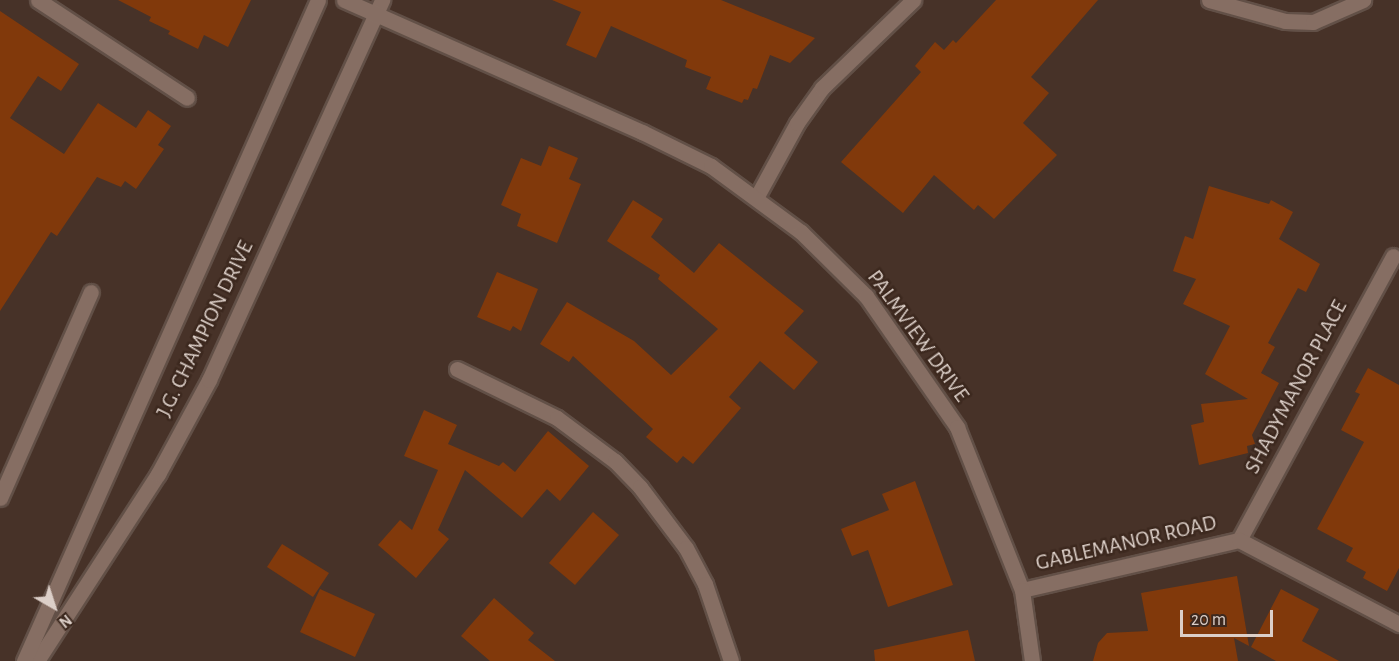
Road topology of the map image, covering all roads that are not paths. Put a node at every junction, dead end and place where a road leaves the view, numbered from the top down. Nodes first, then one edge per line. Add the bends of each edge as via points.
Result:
1 (38, 0) edge
2 (318, 0) edge
3 (344, 0) edge
4 (913, 0) edge
5 (1209, 0) edge
6 (1363, 0) edge
7 (379, 7) edge
8 (188, 98) dead end
9 (756, 198) junction
10 (1393, 256) dead end
11 (91, 292) dead end
12 (457, 369) dead end
13 (0, 498) edge
14 (1239, 540) junction
15 (1022, 590) junction
16 (1399, 624) edge
17 (24, 661) edge
18 (37, 661) edge
19 (732, 661) edge
20 (1032, 661) edge

1 - 8 street
2 - 17 street, J.G. CHAMPION DRIVE
3 - 7 street, PALMVIEW DRIVE
4 - 9 street via 822,88 797,123
5 - 6 street via 1285,21 1313,22
7 - 9 street, PALMVIEW DRIVE via 711,166
7 - 18 street, J.G. CHAMPION DRIVE via 209,380 159,474
9 - 15 street, PALMVIEW DRIVE via 801,232 866,296 904,348 957,427
10 - 14 street, SHADYMANOR PLACE
11 - 13 street
12 - 19 street via 557,418 615,461 640,487 686,548 705,584
14 - 15 street, GABLEMANOR ROAD
14 - 16 street, GABLEMANOR ROAD
15 - 20 street, PALMVIEW DRIVE

